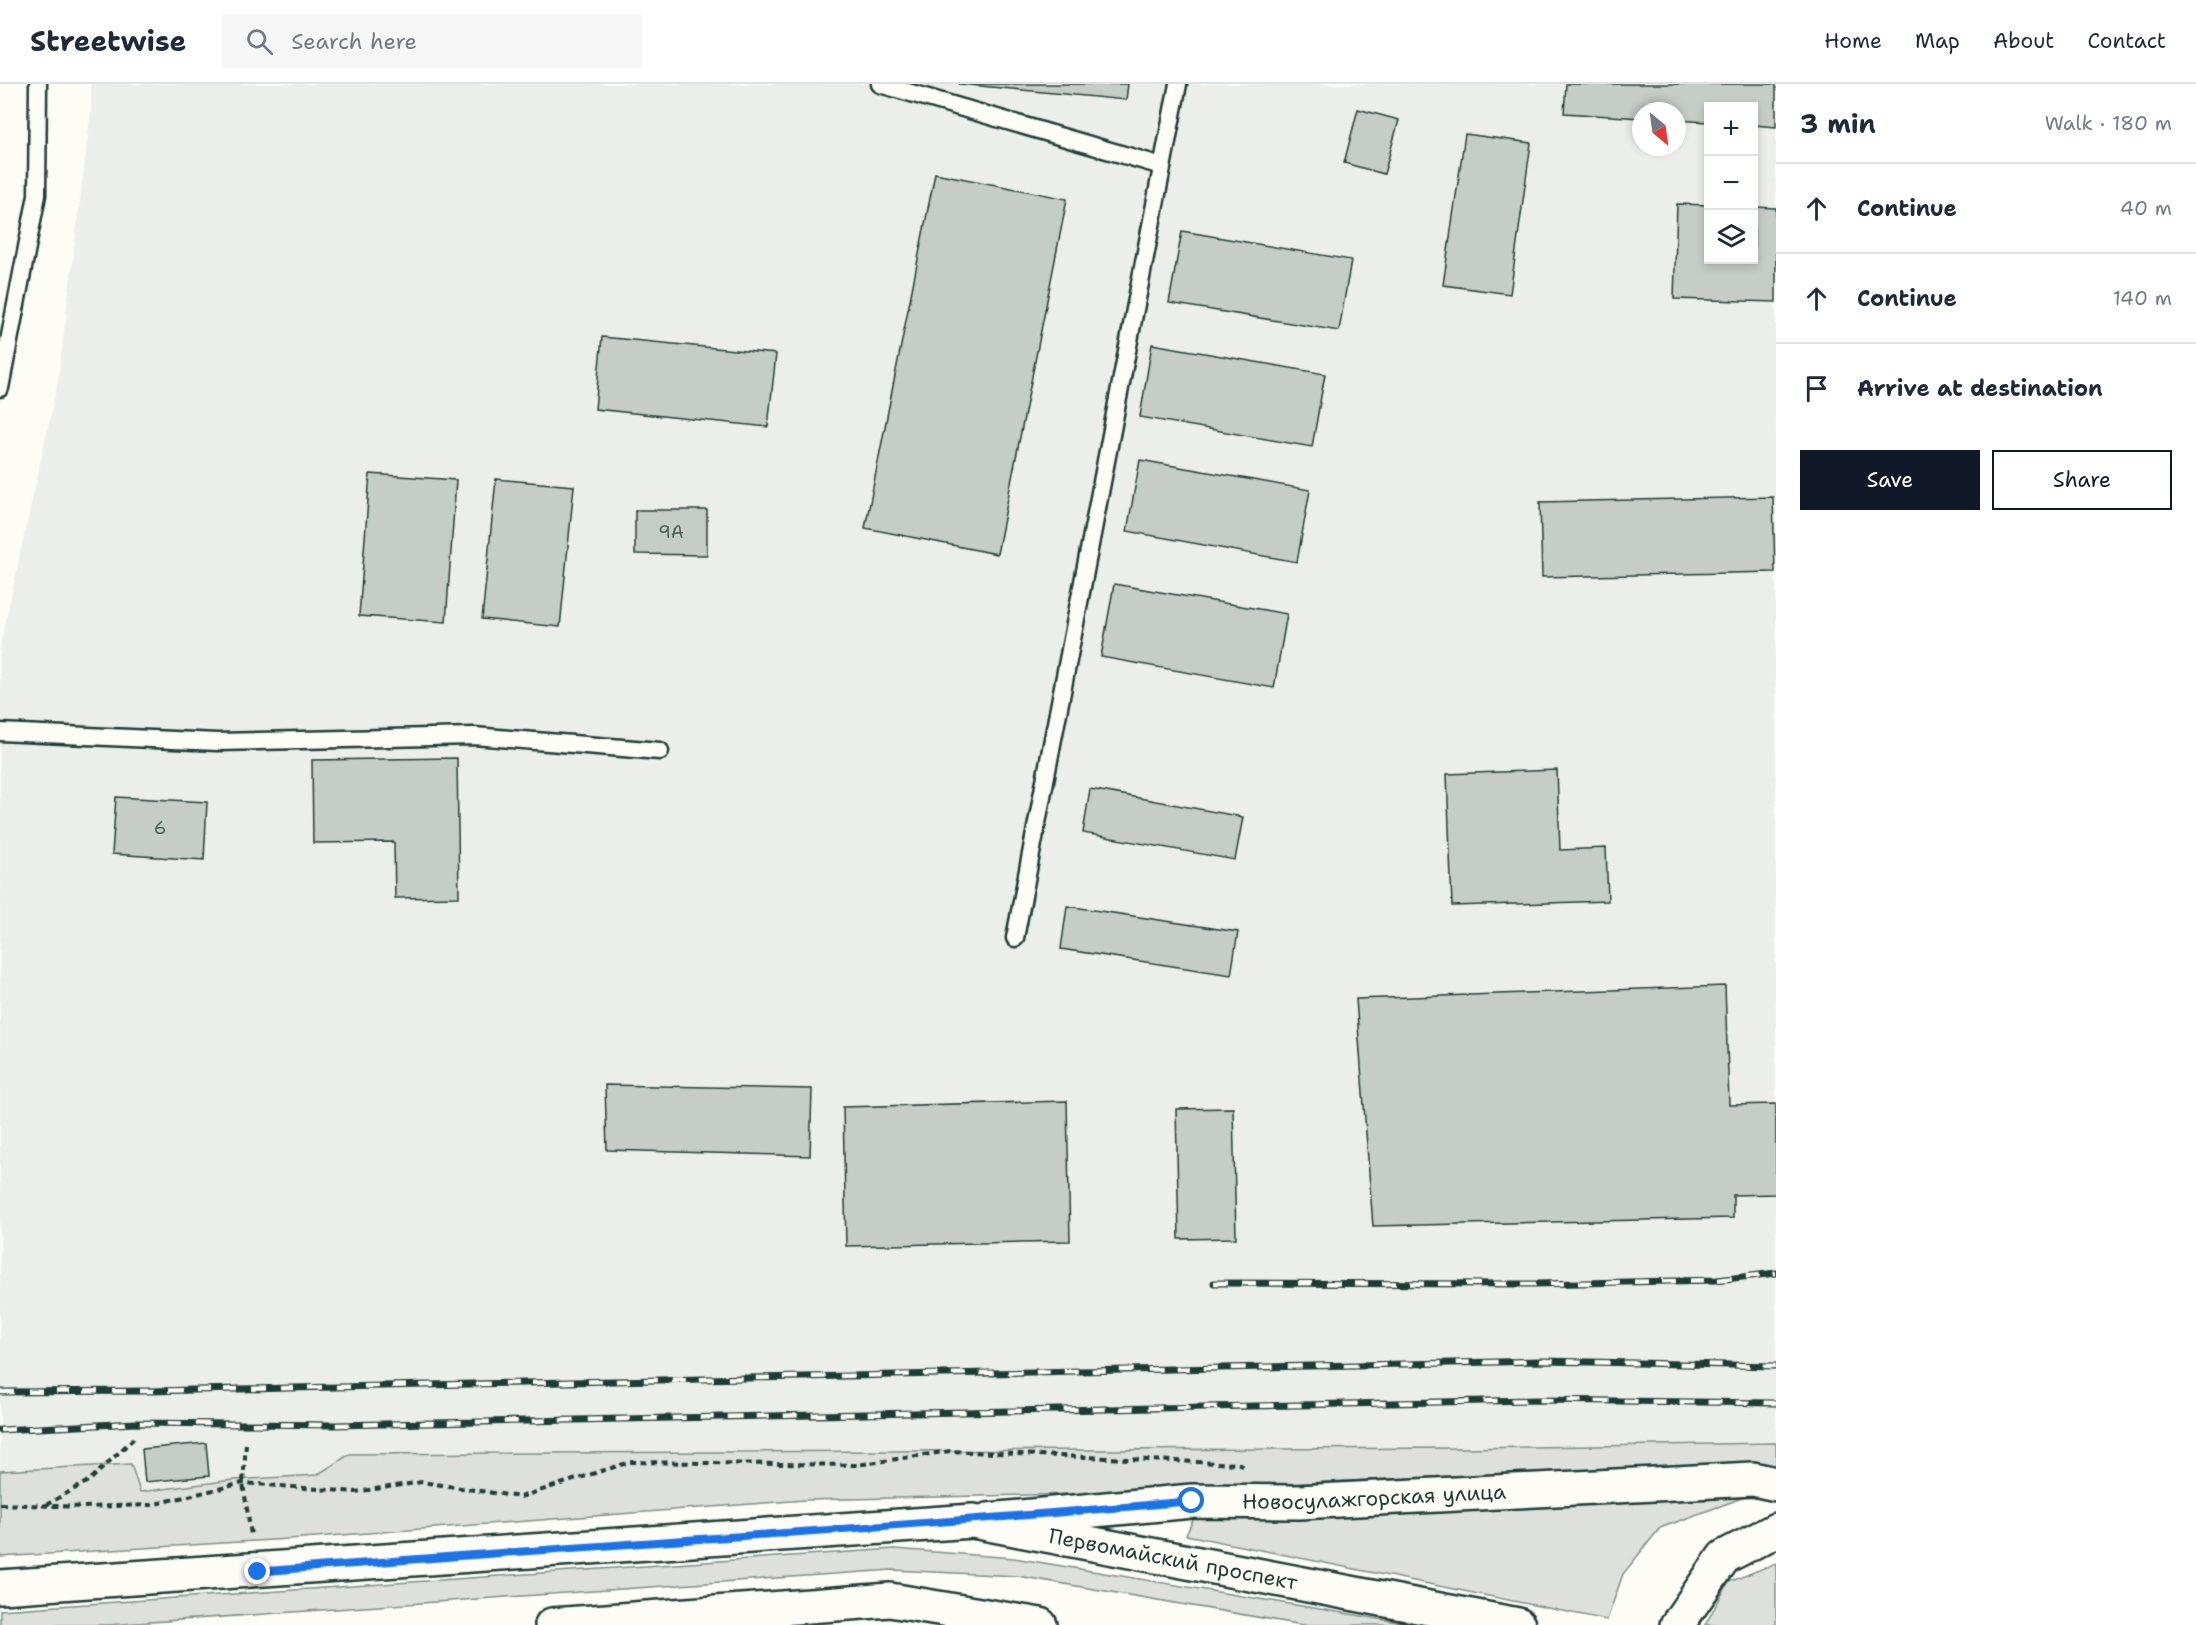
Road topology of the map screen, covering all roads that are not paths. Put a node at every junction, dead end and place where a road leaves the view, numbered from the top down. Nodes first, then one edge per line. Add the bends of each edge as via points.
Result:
1 (38, 84) edge
2 (880, 84) edge
3 (1178, 84) edge
4 (1162, 166) junction
5 (0, 388) edge
6 (0, 732) edge
7 (660, 751) dead end
8 (1015, 938) dead end
9 (1776, 1484) edge
10 (973, 1521) junction
11 (1776, 1530) edge
12 (0, 1587) edge
13 (552, 1625) edge
14 (1041, 1625) edge
15 (1518, 1625) edge
16 (1677, 1625) edge

1 - 5 lane via 37,195
2 - 4 lane
3 - 4 lane
4 - 8 lane
6 - 7 lane via 217,742 474,736
9 - 10 main road, Новосулажгорская улица via 1753,1479 1299,1502 1192,1501
10 - 12 main road, Первомайский проспект
10 - 15 main road, Первомайский проспект
11 - 16 main road via 1724,1557
13 - 14 main road via 890,1600

